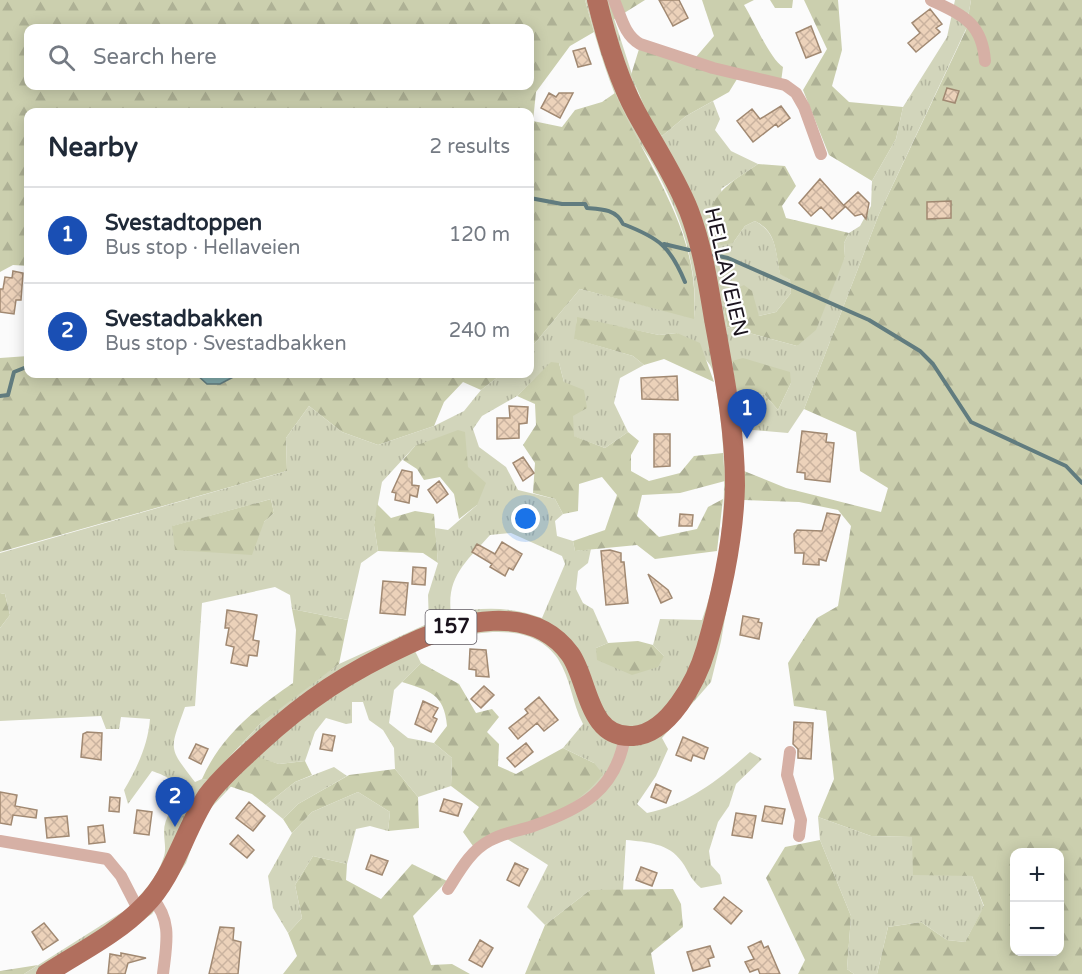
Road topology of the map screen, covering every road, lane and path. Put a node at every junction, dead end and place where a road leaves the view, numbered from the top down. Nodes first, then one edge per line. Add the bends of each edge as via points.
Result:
1 (597, 0) edge
2 (614, 0) edge
3 (931, 0) edge
4 (985, 61) dead end
5 (821, 154) dead end
6 (625, 736) junction
7 (790, 752) dead end
8 (799, 836) dead end
9 (0, 841) edge
10 (448, 889) dead end
11 (146, 904) junction
12 (46, 974) edge
13 (163, 974) edge

1 - 6 main road, HELLAVEIEN via 625,90 677,184 695,229 723,368 734,465 729,540 702,662 686,694 666,718 645,733
2 - 5 street via 626,29 640,44 785,86 796,93
3 - 4 street via 970,21 979,34
6 - 10 street via 622,754 598,794 573,810 489,841 466,862
6 - 11 main road, 157 via 600,722 571,654 550,636 531,627 501,621 440,630 334,682 237,764 203,803
7 - 8 street via 787,775 801,820
9 - 11 street via 107,859
11 - 12 main road, 157
11 - 13 street via 166,918

